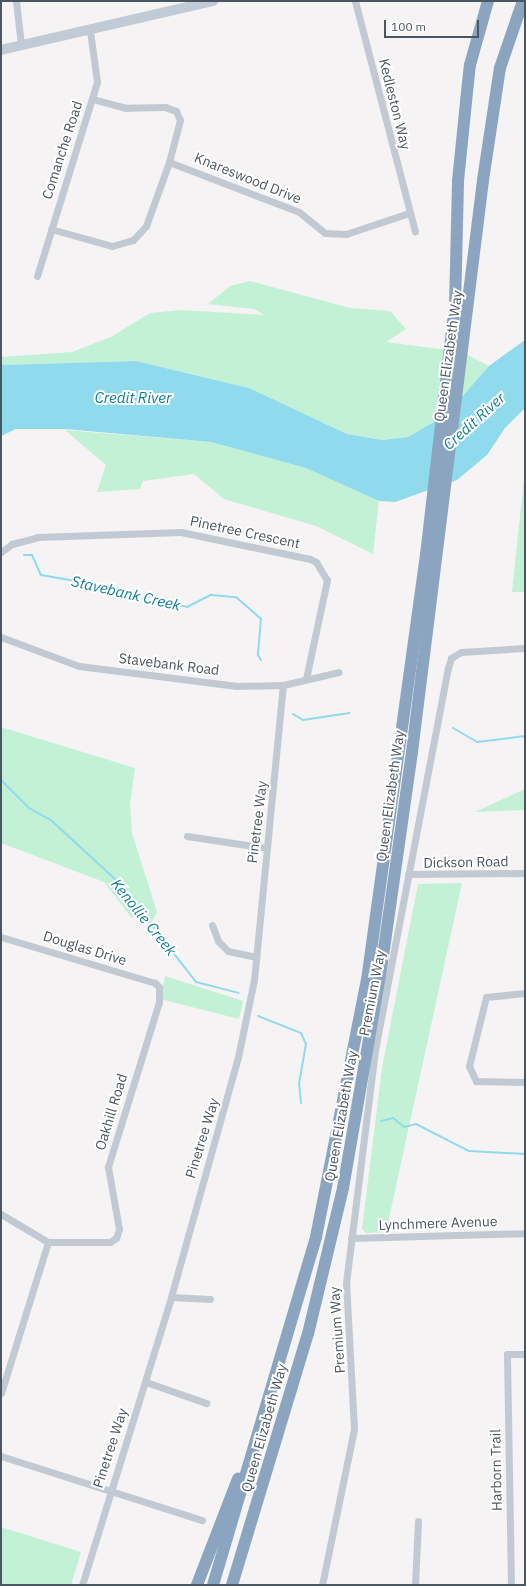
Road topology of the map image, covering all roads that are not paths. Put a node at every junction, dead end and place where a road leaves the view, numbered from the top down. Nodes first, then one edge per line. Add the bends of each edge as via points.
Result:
1 (16, 1) edge
2 (213, 1) edge
3 (355, 1) edge
4 (488, 1) edge
5 (523, 1) edge
6 (90, 31) junction
7 (21, 45) junction
8 (1, 50) edge
9 (92, 99) junction
10 (169, 162) junction
11 (409, 213) junction
12 (51, 229) junction
13 (415, 231) dead end
14 (37, 276) dead end
15 (1, 552) edge
16 (431, 555) junction
17 (1, 637) edge
18 (525, 648) edge
19 (339, 672) dead end
20 (306, 679) junction
21 (283, 685) junction
22 (187, 836) dead end
23 (266, 848) junction
24 (525, 873) edge
25 (408, 874) junction
26 (212, 925) dead end
27 (1, 937) edge
28 (256, 957) junction
29 (159, 987) joint
30 (525, 993) edge
31 (525, 1082) edge
32 (1, 1214) edge
33 (525, 1233) edge
34 (351, 1238) junction
35 (48, 1242) junction
36 (171, 1297) junction
37 (210, 1299) dead end
38 (525, 1354) edge
39 (146, 1382) junction
40 (1, 1393) edge
41 (206, 1403) dead end
42 (1, 1456) edge
43 (249, 1459) junction
44 (110, 1490) junction
45 (202, 1520) dead end
46 (418, 1521) dead end
47 (82, 1585) edge
48 (197, 1585) edge
49 (213, 1585) edge
50 (232, 1585) edge
51 (322, 1585) edge
52 (415, 1585) edge
53 (511, 1585) edge

1 - 7 street
2 - 6 main road
3 - 11 street, Kedleston Way
4 - 16 highway, Queen Elizabeth Way via 470,65 466,102 458,181 458,258
5 - 16 highway, Queen Elizabeth Way via 500,68 466,324
6 - 7 main road
6 - 9 street, Comanche Road via 97,82
7 - 8 main road
9 - 10 street via 126,108 165,107 176,111 180,120
9 - 12 street, Comanche Road
10 - 11 street, Knareswood Drive via 299,212 325,233 346,234
10 - 12 street via 146,226 133,240 112,246
11 - 13 street
12 - 14 street, Comanche Road
15 - 20 street, Pinetree Crescent via 12,544 38,537 181,532 310,559 316,562 327,580
16 - 43 highway, Queen Elizabeth Way via 376,930 334,1161 316,1237
16 - 50 highway, Queen Elizabeth Way via 380,977 338,1218 276,1444
17 - 21 street, Stavebank Road via 79,666 237,686
18 - 25 street, Premium Way via 461,652 451,658
19 - 20 street, Stavebank Road
20 - 21 street, Stavebank Road
21 - 23 street, Pinetree Way
22 - 23 street
23 - 28 street, Pinetree Way
24 - 25 street, Dickson Road
25 - 34 street, Premium Way via 374,1050
26 - 28 street via 218,941 228,951
27 - 29 street, Douglas Drive via 155,983
28 - 36 street, Pinetree Way via 238,1058
29 - 35 street, Oakhill Road via 159,1002 108,1167 119,1229 116,1238 110,1242
30 - 31 street via 486,997 469,1066 476,1081
32 - 35 street
33 - 34 street, Lynchmere Avenue
34 - 51 street, Premium Way via 346,1300 356,1413
35 - 40 street
36 - 37 street
36 - 39 street, Pinetree Way
38 - 53 street, Harborn Trail via 507,1354
39 - 41 street
39 - 44 street, Pinetree Way
42 - 44 street
43 - 48 highway via 229,1497
43 - 49 highway, Queen Elizabeth Way
44 - 45 street
44 - 47 street, Pinetree Way
46 - 52 street

